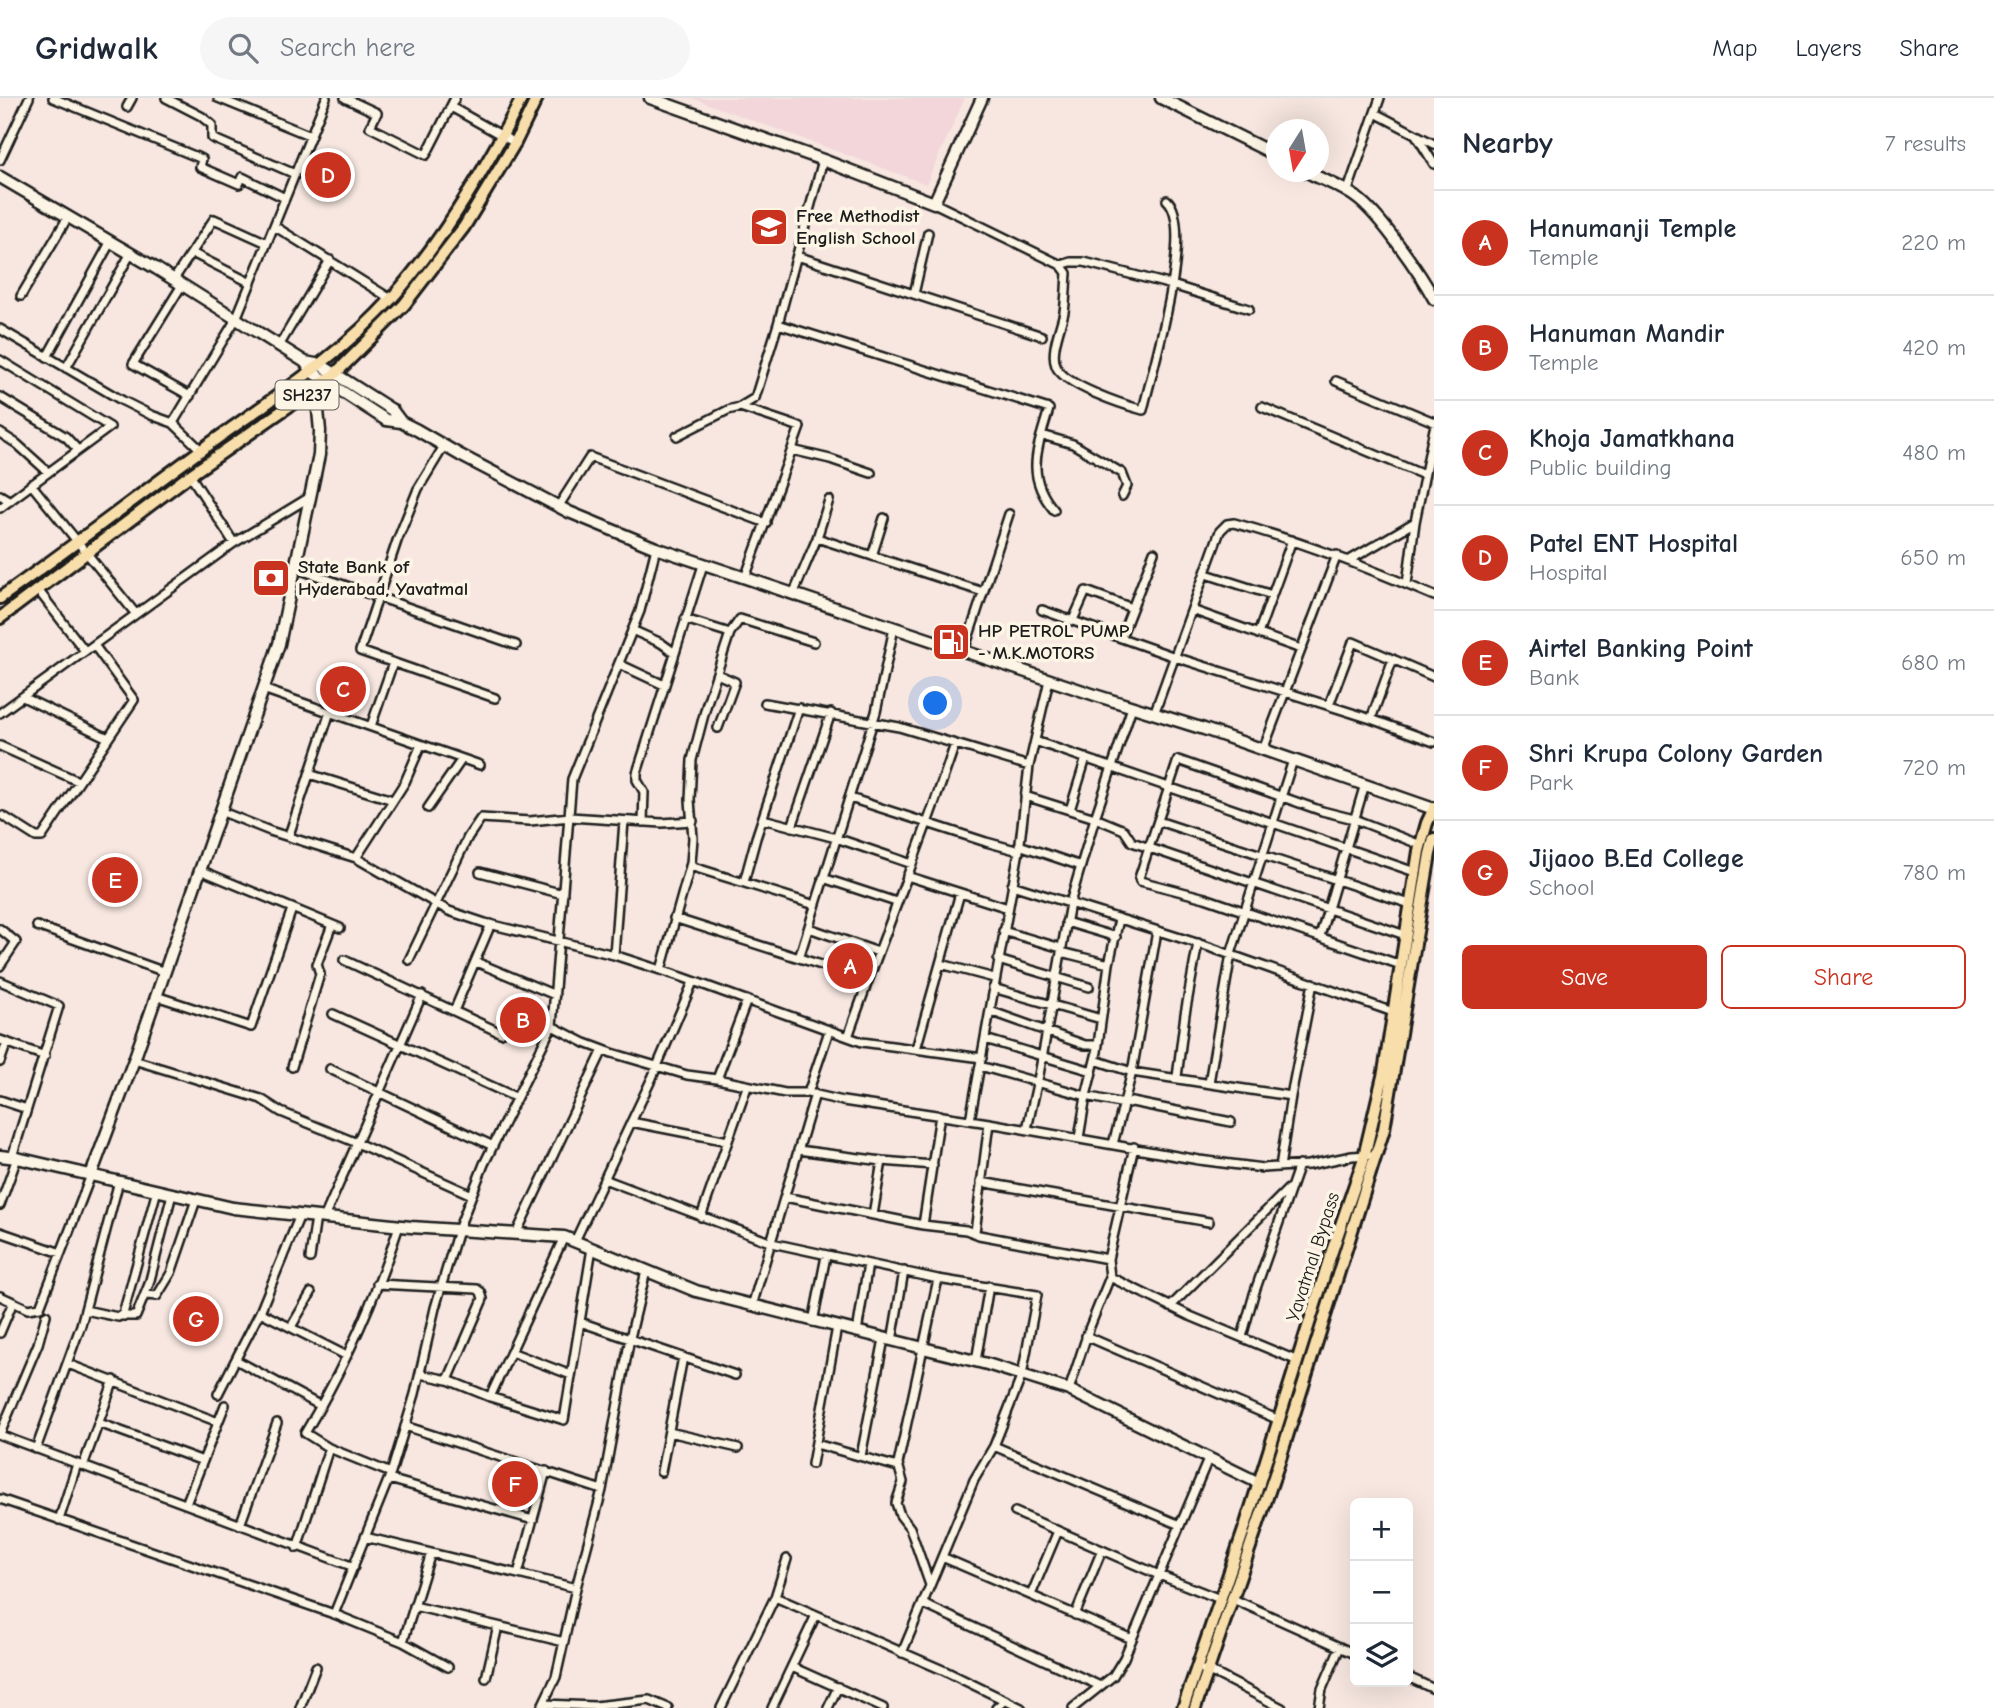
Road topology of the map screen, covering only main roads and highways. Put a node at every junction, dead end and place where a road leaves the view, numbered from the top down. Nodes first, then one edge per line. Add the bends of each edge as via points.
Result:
1 (522, 98) edge
2 (537, 98) edge
3 (0, 598) edge
4 (0, 618) edge
5 (1434, 807) edge
6 (1434, 839) edge
7 (1370, 1156) junction
8 (1202, 1669) junction
9 (1183, 1708) edge
10 (1195, 1708) edge

1 - 3 main road, SH237 via 443,231 391,299 312,373
2 - 4 main road, SH237 via 464,227 404,305 335,374 190,475
5 - 7 main road, Yavatmal Bypass via 1415,873
6 - 7 main road, Yavatmal Bypass via 1384,1129
7 - 8 main road, Yavatmal Bypass via 1220,1599
7 - 8 main road, Yavatmal Bypass via 1233,1599
8 - 9 main road, Yavatmal Bypass
8 - 10 main road, Yavatmal Bypass

